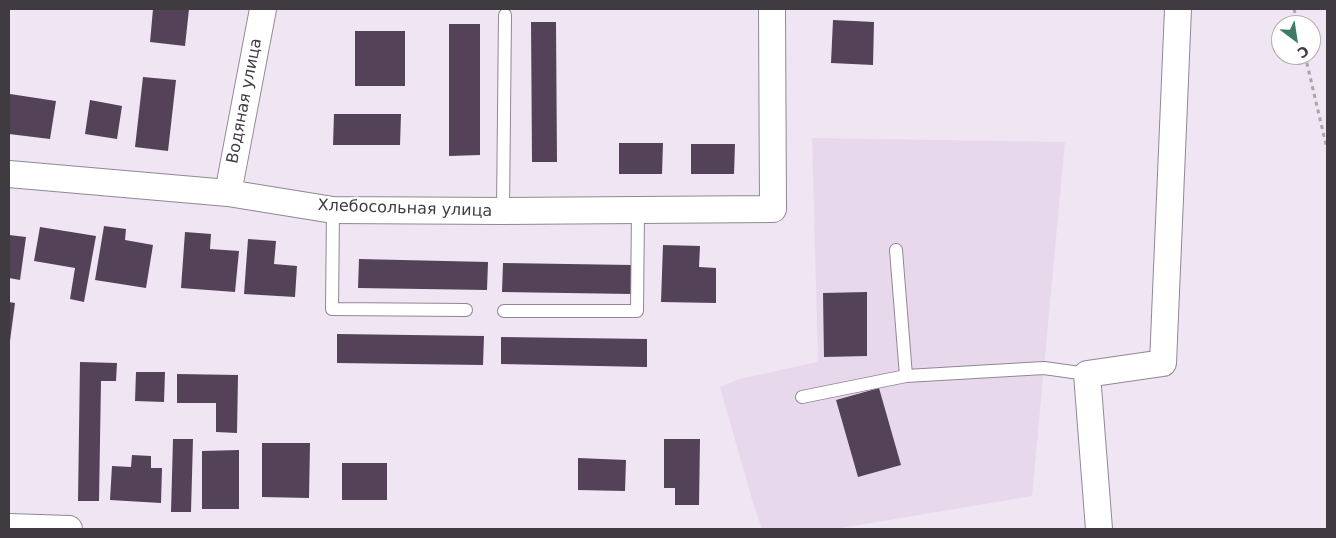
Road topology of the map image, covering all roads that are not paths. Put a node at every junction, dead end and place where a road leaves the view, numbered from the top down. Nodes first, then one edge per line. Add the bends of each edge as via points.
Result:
1 (263, 9) edge
2 (772, 9) edge
3 (1178, 9) edge
4 (504, 15) dead end
5 (9, 174) edge
6 (228, 193) junction
7 (332, 210) junction
8 (638, 211) junction
9 (503, 212) junction
10 (896, 250) dead end
11 (466, 310) dead end
12 (504, 311) dead end
13 (1087, 374) junction
14 (906, 376) junction
15 (802, 397) dead end
16 (9, 527) edge
17 (69, 529) edge
18 (1098, 529) edge

1 - 6 street, Водяная улица
2 - 8 street, Хлебосольная улица via 772,209
3 - 13 street via 1163,363
4 - 9 lane
5 - 6 street, Хлебосольная улица
6 - 7 street, Хлебосольная улица
7 - 9 street, Хлебосольная улица
7 - 11 lane via 332,309
8 - 9 street, Хлебосольная улица
8 - 12 lane via 637,311
10 - 14 lane
13 - 14 lane via 1044,368
13 - 18 street
14 - 15 lane
16 - 17 street

